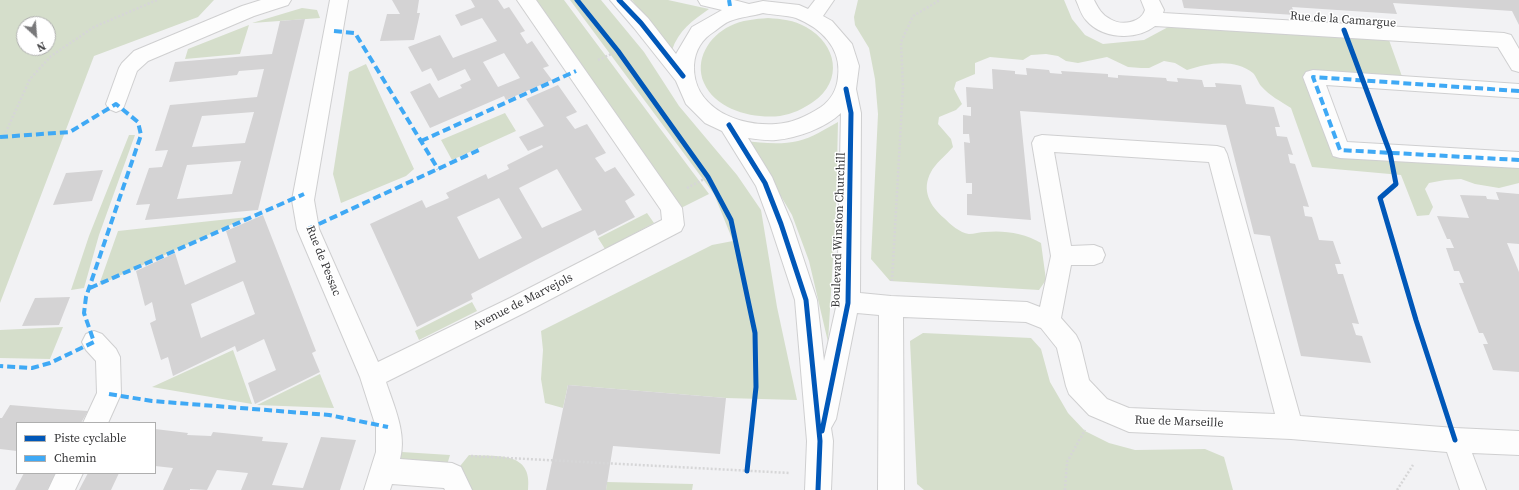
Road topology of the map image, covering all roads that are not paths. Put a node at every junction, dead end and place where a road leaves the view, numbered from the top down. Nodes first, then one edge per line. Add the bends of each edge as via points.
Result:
1 (282, 0) edge
2 (339, 0) edge
3 (526, 0) edge
4 (619, 0) edge
5 (707, 0) edge
6 (825, 0) edge
7 (1085, 0) edge
8 (1150, 0) edge
9 (247, 6) edge
10 (745, 9) junction
11 (812, 17) junction
12 (1152, 19) junction
13 (1519, 65) edge
14 (683, 76) junction
15 (846, 89) junction
16 (1519, 91) edge
17 (116, 104) dead end
18 (729, 125) junction
19 (1519, 160) edge
20 (1094, 255) dead end
21 (1062, 256) junction
22 (848, 303) junction
23 (891, 306) junction
24 (1049, 321) junction
25 (94, 342) dead end
26 (372, 377) junction
27 (95, 422) edge
28 (1291, 427) junction
29 (1455, 440) junction
30 (820, 441) junction
31 (1519, 443) edge
32 (69, 474) edge
33 (380, 480) edge
34 (818, 482) edge
35 (61, 490) edge
36 (459, 490) edge
37 (891, 490) edge
38 (1473, 490) edge

1 - 9 street
2 - 26 street, Rue de Pessac via 303,200 308,229
3 - 26 street, Avenue de Marvejols via 671,208 673,225
4 - 14 street via 641,23
5 - 10 street
6 - 11 street
7 - 12 street via 1088,11 1106,26 1127,30 1143,27
8 - 12 street via 1154,12
9 - 17 street via 141,56 129,68
10 - 11 street via 781,8
10 - 14 street via 716,19 698,34 684,58
11 - 15 street via 833,32 845,48 850,68
12 - 13 street, Rue de la Camargue via 1504,40
14 - 18 street via 696,103 714,118
15 - 18 street via 830,110 812,122 796,128 759,132
15 - 22 street, Boulevard Winston Churchill via 851,113
16 - 19 street via 1313,77 1340,150
18 - 30 street, Boulevard Winston Churchill via 765,183 806,300
20 - 21 street
21 - 24 street
21 - 28 street via 1042,143 1217,154
22 - 23 street, Rue de Marseille
22 - 30 street, Boulevard Winston Churchill
23 - 24 street, Rue de Marseille via 1027,312
23 - 37 street
24 - 28 street, Rue de Marseille via 1068,343 1078,386 1098,407 1129,420
25 - 27 street via 108,357 109,394
26 - 33 street, Rue de Pessac via 388,426 389,452
28 - 29 street, Rue de Marseille
29 - 31 street, Rue de Marseille
29 - 38 street
30 - 34 street, Boulevard Winston Churchill
32 - 35 street
33 - 36 street via 452,476

